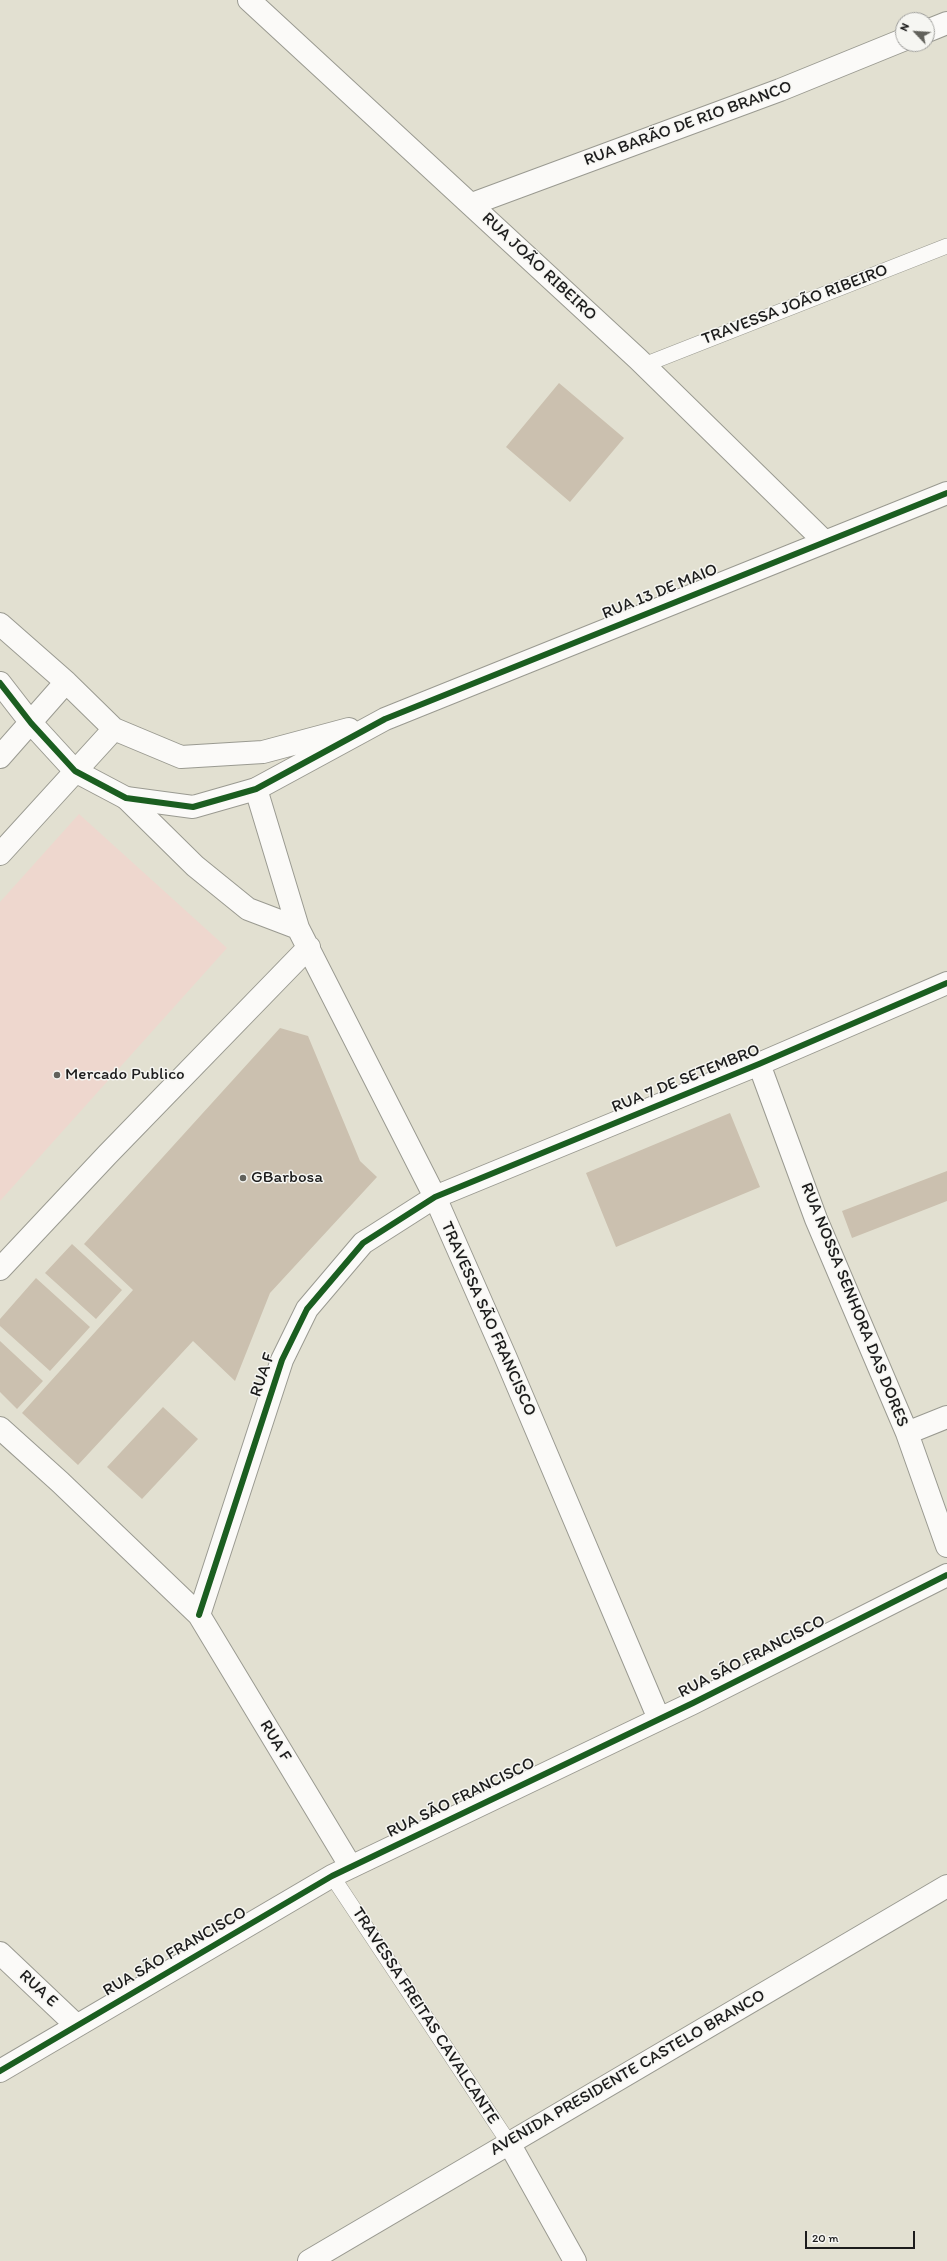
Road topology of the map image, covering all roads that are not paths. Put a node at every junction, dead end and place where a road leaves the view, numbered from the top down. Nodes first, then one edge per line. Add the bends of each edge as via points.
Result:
1 (249, 0) edge
2 (947, 22) edge
3 (935, 27) edge
4 (895, 43) edge
5 (472, 204) junction
6 (947, 246) edge
7 (644, 365) junction
8 (947, 492) edge
9 (824, 541) junction
10 (0, 624) edge
11 (66, 682) junction
12 (0, 683) edge
13 (384, 719) junction
14 (31, 723) junction
15 (114, 729) junction
16 (0, 757) edge
17 (75, 771) junction
18 (256, 789) junction
19 (126, 798) junction
20 (0, 854) edge
21 (298, 928) junction
22 (309, 947) junction
23 (947, 983) edge
24 (759, 1064) junction
25 (435, 1197) junction
26 (0, 1269) edge
27 (947, 1417) edge
28 (0, 1428) edge
29 (907, 1433) junction
30 (947, 1546) edge
31 (947, 1575) edge
32 (199, 1615) junction
33 (659, 1719) junction
34 (342, 1871) junction
35 (947, 1886) edge
36 (0, 1954) edge
37 (76, 2025) junction
38 (0, 2070) edge
39 (509, 2143) junction
40 (309, 2261) edge
41 (576, 2261) edge

1 - 5 street, RUA JOÃO RIBEIRO
2 - 3 street
4 - 5 street, RUA BARÃO DE RIO BRANCO via 780,90
5 - 7 street, RUA JOÃO RIBEIRO
6 - 7 lane, TRAVESSA JOÃO RIBEIRO
7 - 9 street, RUA JOÃO RIBEIRO
8 - 9 street, RUA 13 DE MAIO
9 - 13 street, RUA 13 DE MAIO
10 - 11 street
11 - 14 street
11 - 15 street
12 - 14 street
13 - 15 street via 263,752 181,757
13 - 18 street
14 - 16 street
14 - 17 street
15 - 17 street
17 - 19 street
17 - 20 street
18 - 19 street via 193,807
18 - 21 street, TRAVESSA SÃO FRANCISCO
19 - 21 street via 195,866 248,909
21 - 22 street, TRAVESSA SÃO FRANCISCO
22 - 25 street, TRAVESSA SÃO FRANCISCO
22 - 26 street
23 - 24 street, RUA 7 DE SETEMBRO
24 - 25 street, RUA 7 DE SETEMBRO
24 - 29 street, RUA NOSSA SENHORA DAS DORES via 816,1219
25 - 32 street, RUA F via 363,1243 307,1309 282,1360
25 - 33 street, TRAVESSA SÃO FRANCISCO
27 - 29 street
28 - 32 street, RUA F
29 - 30 street, RUA NOSSA SENHORA DAS DORES
31 - 33 street, RUA SÃO FRANCISCO
32 - 34 street, RUA F
33 - 34 street, RUA SÃO FRANCISCO
34 - 37 street, RUA SÃO FRANCISCO
34 - 39 lane, TRAVESSA FREITAS CAVALCANTE
35 - 39 street, AVENIDA PRESIDENTE CASTELO BRANCO
36 - 37 street, RUA E
37 - 38 street, RUA SÃO FRANCISCO
39 - 40 street, AVENIDA PRESIDENTE CASTELO BRANCO
39 - 41 street, TRAVESSA FREITAS CAVALCANTE

